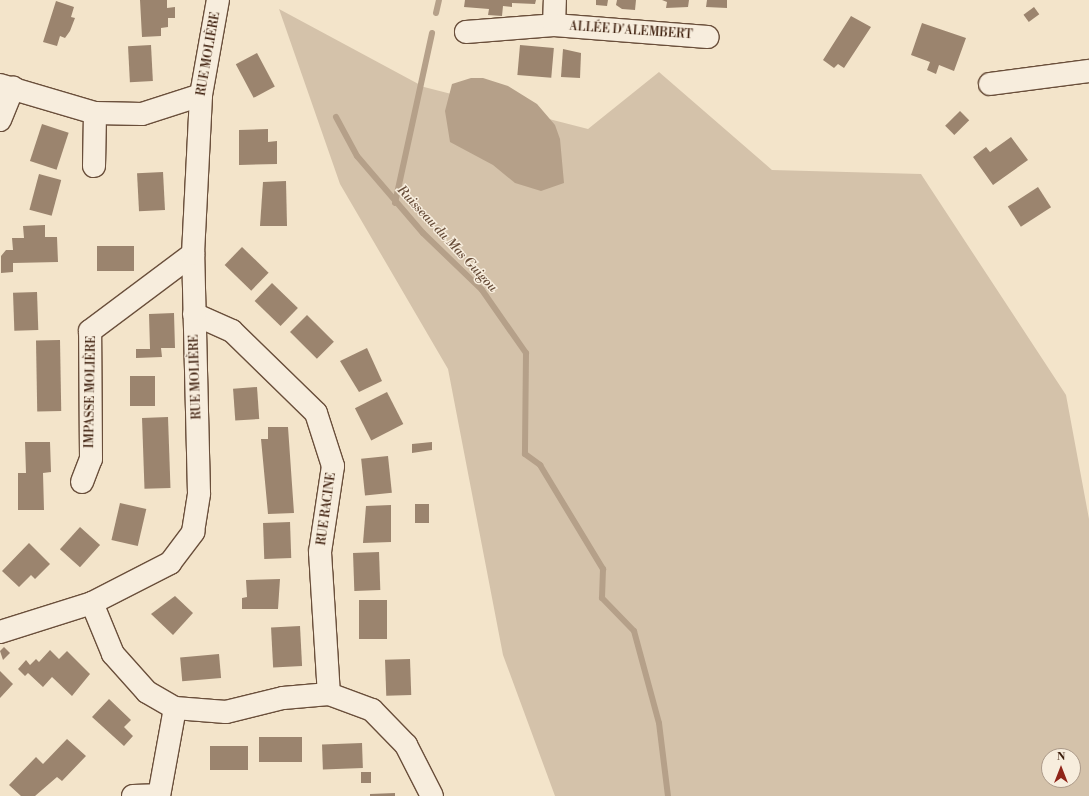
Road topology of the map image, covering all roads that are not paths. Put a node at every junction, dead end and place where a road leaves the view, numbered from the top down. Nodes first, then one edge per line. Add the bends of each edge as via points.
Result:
1 (218, 0) edge
2 (555, 0) edge
3 (554, 25) junction
4 (466, 32) dead end
5 (708, 37) dead end
6 (1089, 71) edge
7 (990, 84) dead end
8 (6, 86) edge
9 (201, 95) junction
10 (95, 114) junction
11 (0, 120) edge
12 (94, 166) dead end
13 (193, 254) junction
14 (194, 314) junction
15 (82, 482) dead end
16 (92, 603) junction
17 (0, 632) edge
18 (329, 694) junction
19 (175, 708) junction
20 (158, 795) edge
21 (133, 796) edge
22 (432, 796) edge

1 - 9 street, RUE MOLIÈRE
2 - 3 street, ALLÉE D'ALEMBERT
3 - 4 street, ALLÉE D'ALEMBERT
3 - 5 street, ALLÉE D'ALEMBERT
6 - 7 street
8 - 10 street
8 - 11 street
9 - 10 street via 142,114
9 - 13 street, RUE MOLIÈRE
10 - 12 street
13 - 14 street, RUE MOLIÈRE
13 - 15 street, IMPASSE MOLIÈRE via 90,331 91,458
14 - 16 street, RUE MOLIÈRE via 199,493 193,532 170,563
14 - 18 street, RUE RACINE via 232,331 316,413 333,466 320,552
16 - 17 street, RUE MOLIÈRE
16 - 19 street via 113,654 147,692
18 - 19 street via 284,698 226,712
18 - 22 street via 372,710 406,744
19 - 20 street
20 - 21 street

